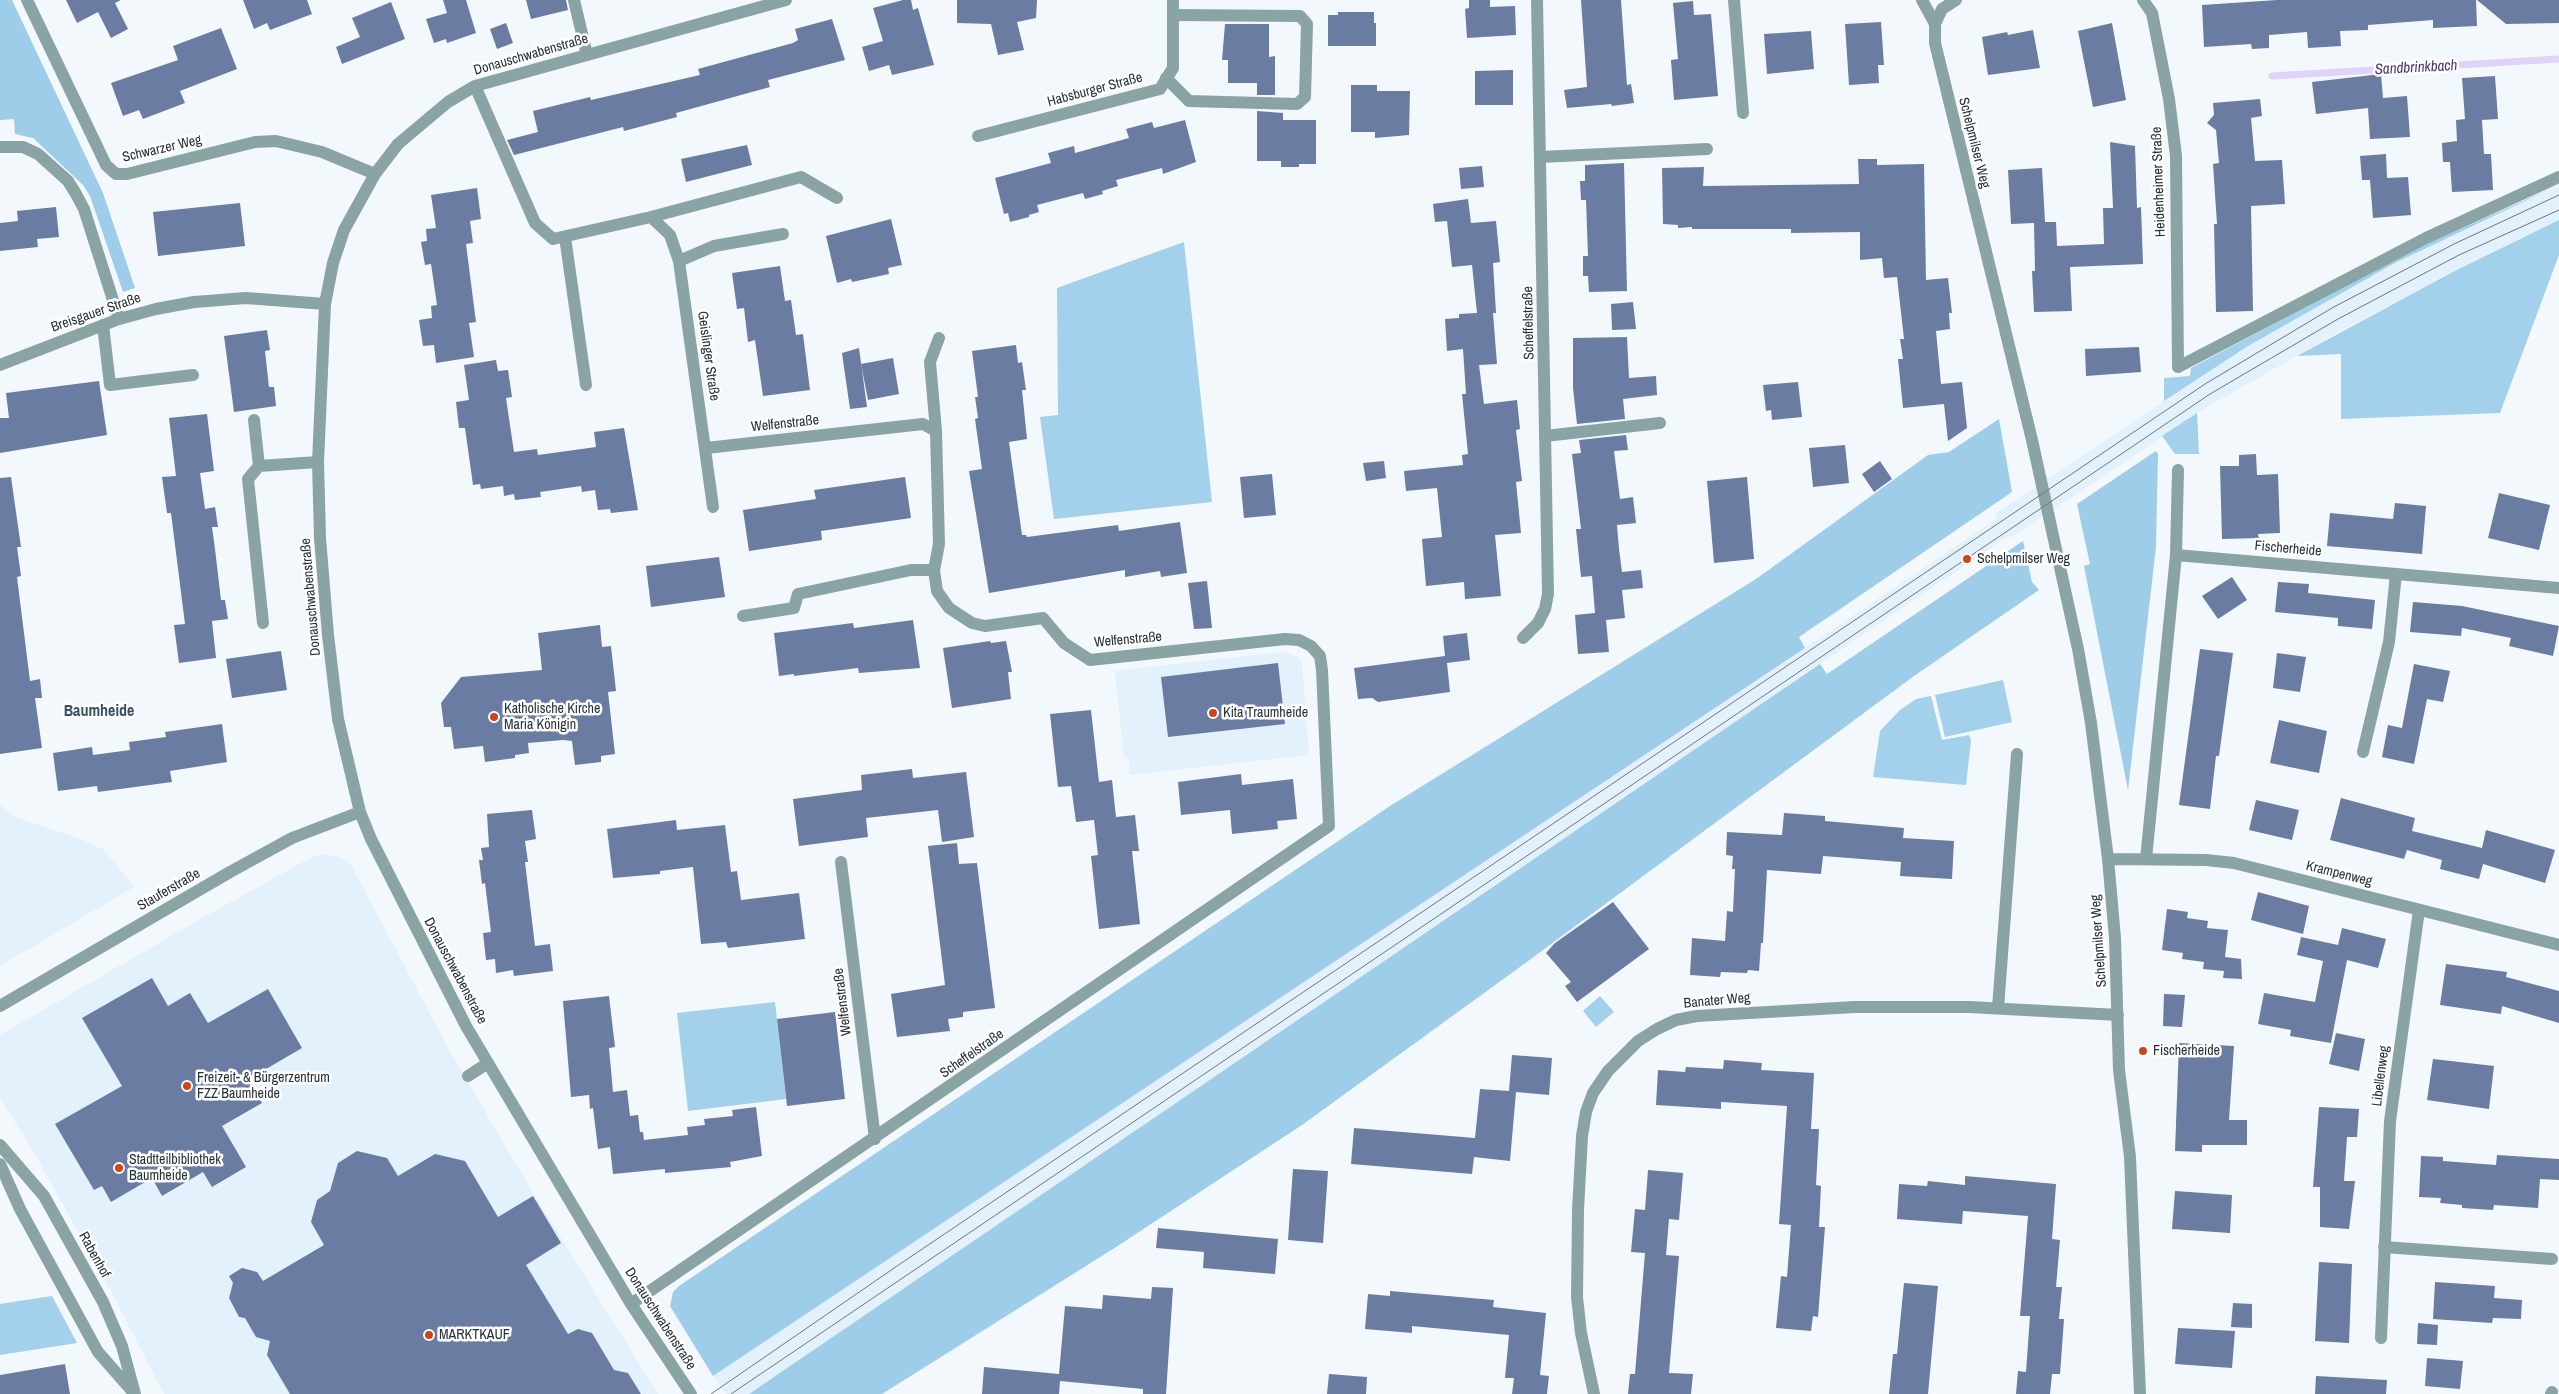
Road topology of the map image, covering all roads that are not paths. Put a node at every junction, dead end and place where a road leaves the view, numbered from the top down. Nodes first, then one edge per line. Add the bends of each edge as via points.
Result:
1 (27, 0) edge
2 (574, 0) edge
3 (786, 0) edge
4 (1173, 0) edge
5 (1537, 0) edge
6 (1734, 0) edge
7 (1922, 0) edge
8 (1956, 0) edge
9 (2143, 0) edge
10 (1173, 15) junction
11 (1935, 24) junction
12 (587, 55) junction
13 (1166, 78) junction
14 (475, 86) junction
15 (1743, 113) dead end
16 (978, 136) dead end
17 (0, 148) edge
18 (1706, 150) dead end
19 (1541, 157) junction
20 (375, 174) junction
21 (2559, 178) edge
22 (836, 198) dead end
23 (651, 217) junction
24 (783, 234) dead end
25 (565, 237) junction
26 (679, 261) junction
27 (325, 304) junction
28 (120, 319) junction
29 (103, 325) junction
30 (939, 338) dead end
31 (0, 365) edge
32 (194, 375) dead end
33 (586, 385) dead end
34 (254, 420) dead end
35 (1660, 423) dead end
36 (936, 431) junction
37 (1545, 436) junction
38 (706, 448) junction
39 (318, 462) junction
40 (259, 466) junction
41 (2178, 470) dead end
42 (713, 508) dead end
43 (2176, 555) junction
44 (934, 570) junction
45 (2396, 574) junction
46 (2559, 588) edge
47 (743, 616) dead end
48 (263, 623) dead end
49 (1522, 638) dead end
50 (2363, 752) dead end
51 (2017, 754) dead end
52 (360, 812) junction
53 (1330, 826) joint
54 (2108, 859) junction
55 (2146, 859) junction
56 (841, 862) dead end
57 (2419, 910) junction
58 (2559, 945) edge
59 (0, 1006) edge
60 (1998, 1008) junction
61 (2118, 1015) junction
62 (488, 1063) junction
63 (468, 1076) dead end
64 (874, 1139) junction
65 (0, 1145) edge
66 (0, 1164) edge
67 (2384, 1247) junction
68 (2552, 1259) dead end
69 (631, 1304) junction
70 (2381, 1338) dead end
71 (690, 1393) edge
72 (134, 1394) edge
73 (1594, 1394) edge
74 (2140, 1394) edge

1 - 20 street, Schwarzer Weg via 106,165 116,174 269,141 322,152
2 - 12 street
3 - 12 street, Donauschwabenstraße
4 - 10 street
5 - 19 street, Scheffelstraße
6 - 15 street
7 - 11 street, Schelpmilser Weg
8 - 11 street via 1942,9
9 - 21 street, Heidenheimer Straße via 2152,13 2169,99 2176,156 2178,367 2426,238
10 - 13 street via 1173,68
10 - 13 street via 1300,16 1307,24 1305,97 1297,104 1189,101
11 - 54 street, Schelpmilser Weg via 1936,43 1955,130 2032,440 2078,649
12 - 14 street, Donauschwabenstraße
13 - 16 street, Habsburger Straße via 1160,89
14 - 20 street, Donauschwabenstraße via 448,102 398,144
14 - 25 street via 534,223 553,239
17 - 28 street via 23,147 38,154 68,181 84,209
18 - 19 street
19 - 37 street, Scheffelstraße
20 - 27 street, Donauschwabenstraße via 344,230
22 - 23 street via 801,177
23 - 25 street
23 - 26 street, Geislinger Straße via 670,235
24 - 26 street via 714,246
25 - 33 street
26 - 38 street, Geislinger Straße
27 - 28 street, Breisgauer Straße via 246,298 194,302
27 - 39 street, Donauschwabenstraße
28 - 29 street, Breisgauer Straße
29 - 31 street, Breisgauer Straße
29 - 32 street via 110,384
30 - 36 street via 930,362
34 - 40 street
35 - 37 street
36 - 38 street, Welfenstraße via 923,424
36 - 44 street, Welfenstraße via 939,544
37 - 49 street, Scheffelstraße via 1548,594 1538,623
38 - 42 street, Geislinger Straße
39 - 40 street
39 - 52 street, Donauschwabenstraße via 320,538 331,663 338,720
40 - 48 street via 248,479
41 - 43 street
43 - 45 street, Fischerheide
43 - 55 street
44 - 47 street via 911,570 798,594 794,608
44 - 53 street, Welfenstraße via 937,591 949,608 972,623 985,626 1043,618 1064,643 1090,660 1285,639 1299,640 1311,646 1320,656 1322,670
45 - 46 street, Fischerheide
45 - 50 street via 2389,642
51 - 60 street
52 - 59 street, Stauferstraße via 292,838
52 - 62 street, Donauschwabenstraße via 432,960
53 - 64 street, Scheffelstraße
54 - 55 street, Krampenweg
54 - 61 street, Schelpmilser Weg
55 - 57 street, Krampenweg via 2234,863
56 - 64 street, Welfenstraße
57 - 58 street, Krampenweg
57 - 67 street, Libellenweg via 2390,1121
60 - 61 street, Banater Weg
60 - 73 street, Banater Weg via 1855,1007 1697,1016 1676,1020 1638,1041 1608,1071 1593,1093 1582,1136 1577,1297
61 - 74 street, Schelpmilser Weg via 2120,1086 2130,1157
62 - 63 street
62 - 69 street, Donauschwabenstraße
64 - 69 street, Scheffelstraße
65 - 72 street, Rabenhof via 44,1196 103,1302 122,1346
66 - 72 street, Rabenhof via 20,1209 98,1352
67 - 68 street
67 - 70 street, Libellenweg
69 - 71 street, Donauschwabenstraße

